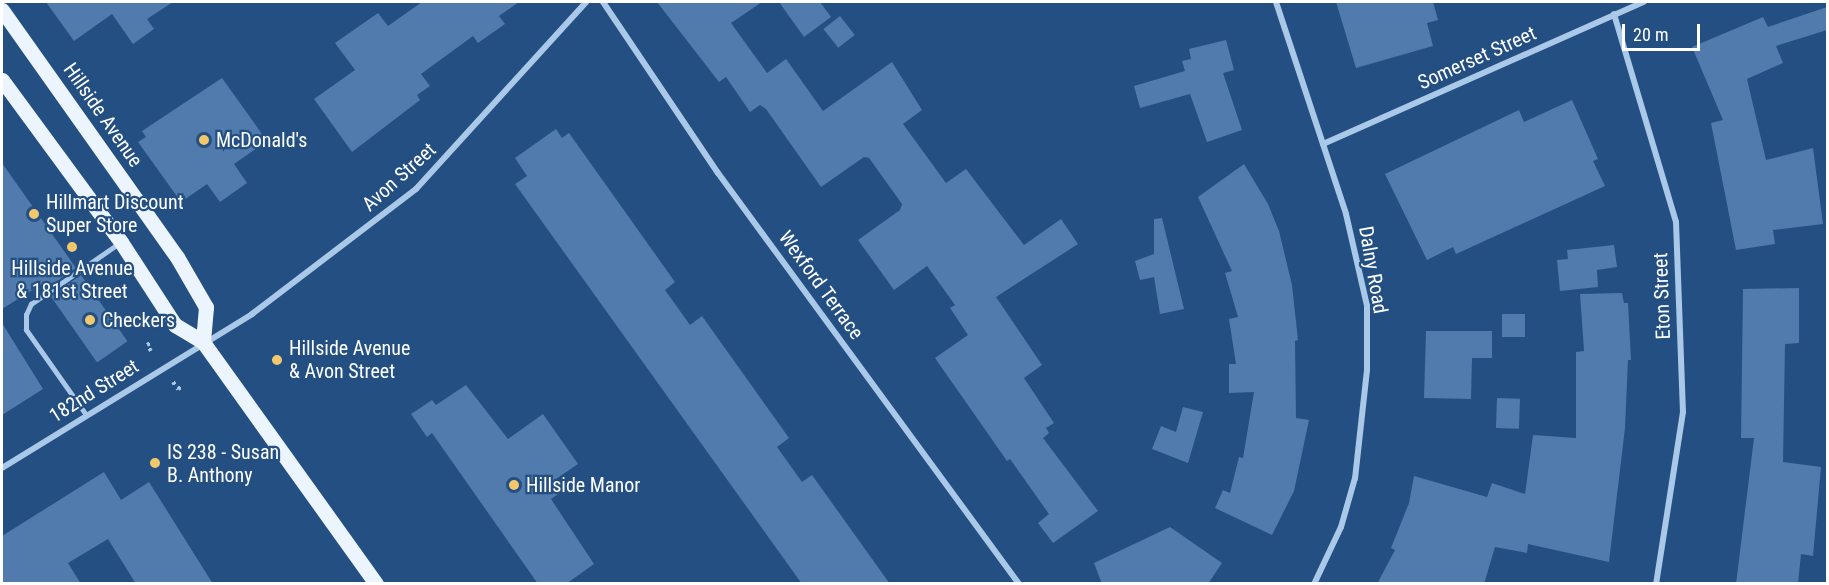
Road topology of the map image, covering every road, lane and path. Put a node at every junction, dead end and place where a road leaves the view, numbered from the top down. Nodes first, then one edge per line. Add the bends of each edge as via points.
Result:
1 (586, 2) edge
2 (603, 2) edge
3 (1276, 2) edge
4 (1644, 2) edge
5 (2, 10) edge
6 (1614, 14) junction
7 (2, 80) edge
8 (1323, 144) junction
9 (121, 242) junction
10 (153, 342) dead end
11 (203, 342) junction
12 (151, 351) dead end
13 (172, 382) dead end
14 (184, 385) dead end
15 (86, 415) junction
16 (2, 468) edge
17 (375, 583) edge
18 (1019, 584) edge
19 (1314, 584) edge
20 (1656, 584) edge

1 - 11 street, Avon Street via 416,189 311,272
2 - 18 street, Wexford Terrace via 718,174
3 - 8 street, Dalny Road
4 - 6 street, Somerset Street
5 - 11 main road, Hillside Avenue via 177,257 206,307
6 - 8 street, Somerset Street
6 - 20 street, Eton Street via 1676,222 1683,412
7 - 9 main road
8 - 19 street, Dalny Road via 1346,214 1367,306 1367,370 1355,478 1341,527
9 - 11 main road via 175,326
9 - 15 lane via 31,303 26,315 26,330
10 - 12 path via 147,345
11 - 15 street, 182nd Street
11 - 17 main road
13 - 14 path via 178,389
15 - 16 street, 182nd Street

